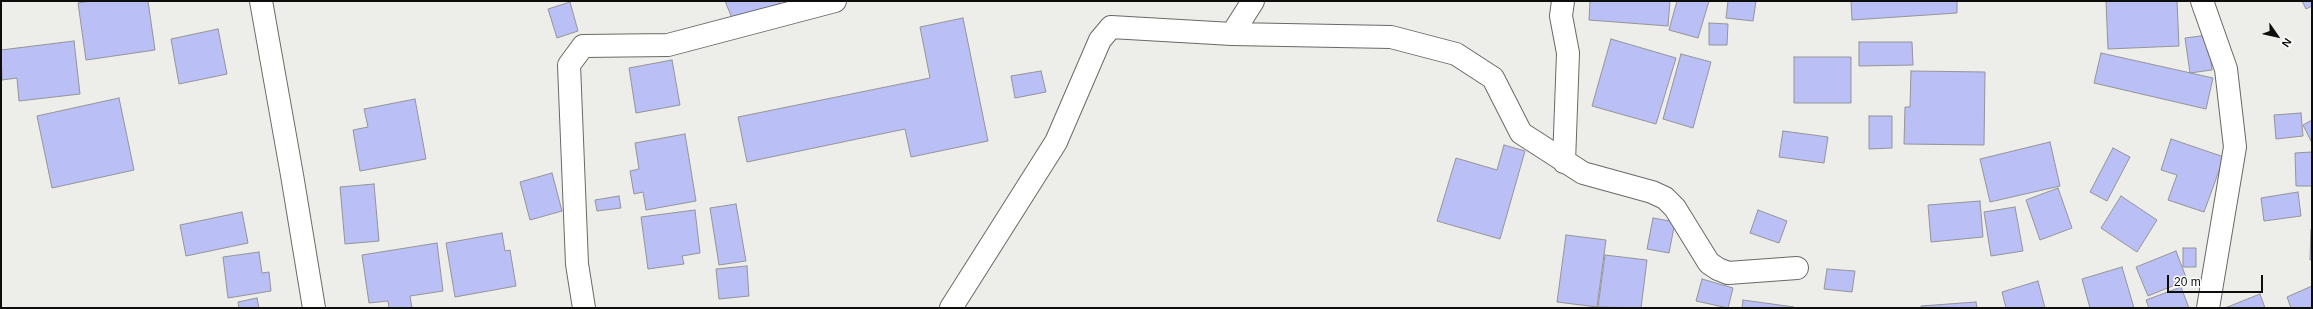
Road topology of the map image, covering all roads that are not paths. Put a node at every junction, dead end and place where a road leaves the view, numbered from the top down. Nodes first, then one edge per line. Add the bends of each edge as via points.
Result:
1 (261, 1) edge
2 (835, 1) edge
3 (1252, 1) edge
4 (1563, 1) edge
5 (2202, 1) edge
6 (1232, 34) junction
7 (1564, 162) junction
8 (1797, 268) dead end
9 (314, 308) edge
10 (584, 308) edge
11 (951, 308) edge
12 (2208, 308) edge

1 - 9 street
2 - 10 street via 668,45 583,46 569,65 577,264
3 - 6 street
4 - 7 street via 1560,16 1568,53
5 - 12 street via 2226,69 2235,147
6 - 7 street via 1391,37 1456,54 1493,78 1521,133
6 - 11 street via 1112,27 1100,40 1056,142
7 - 8 street via 1583,173 1665,198 1675,208 1709,263 1718,269 1728,273

